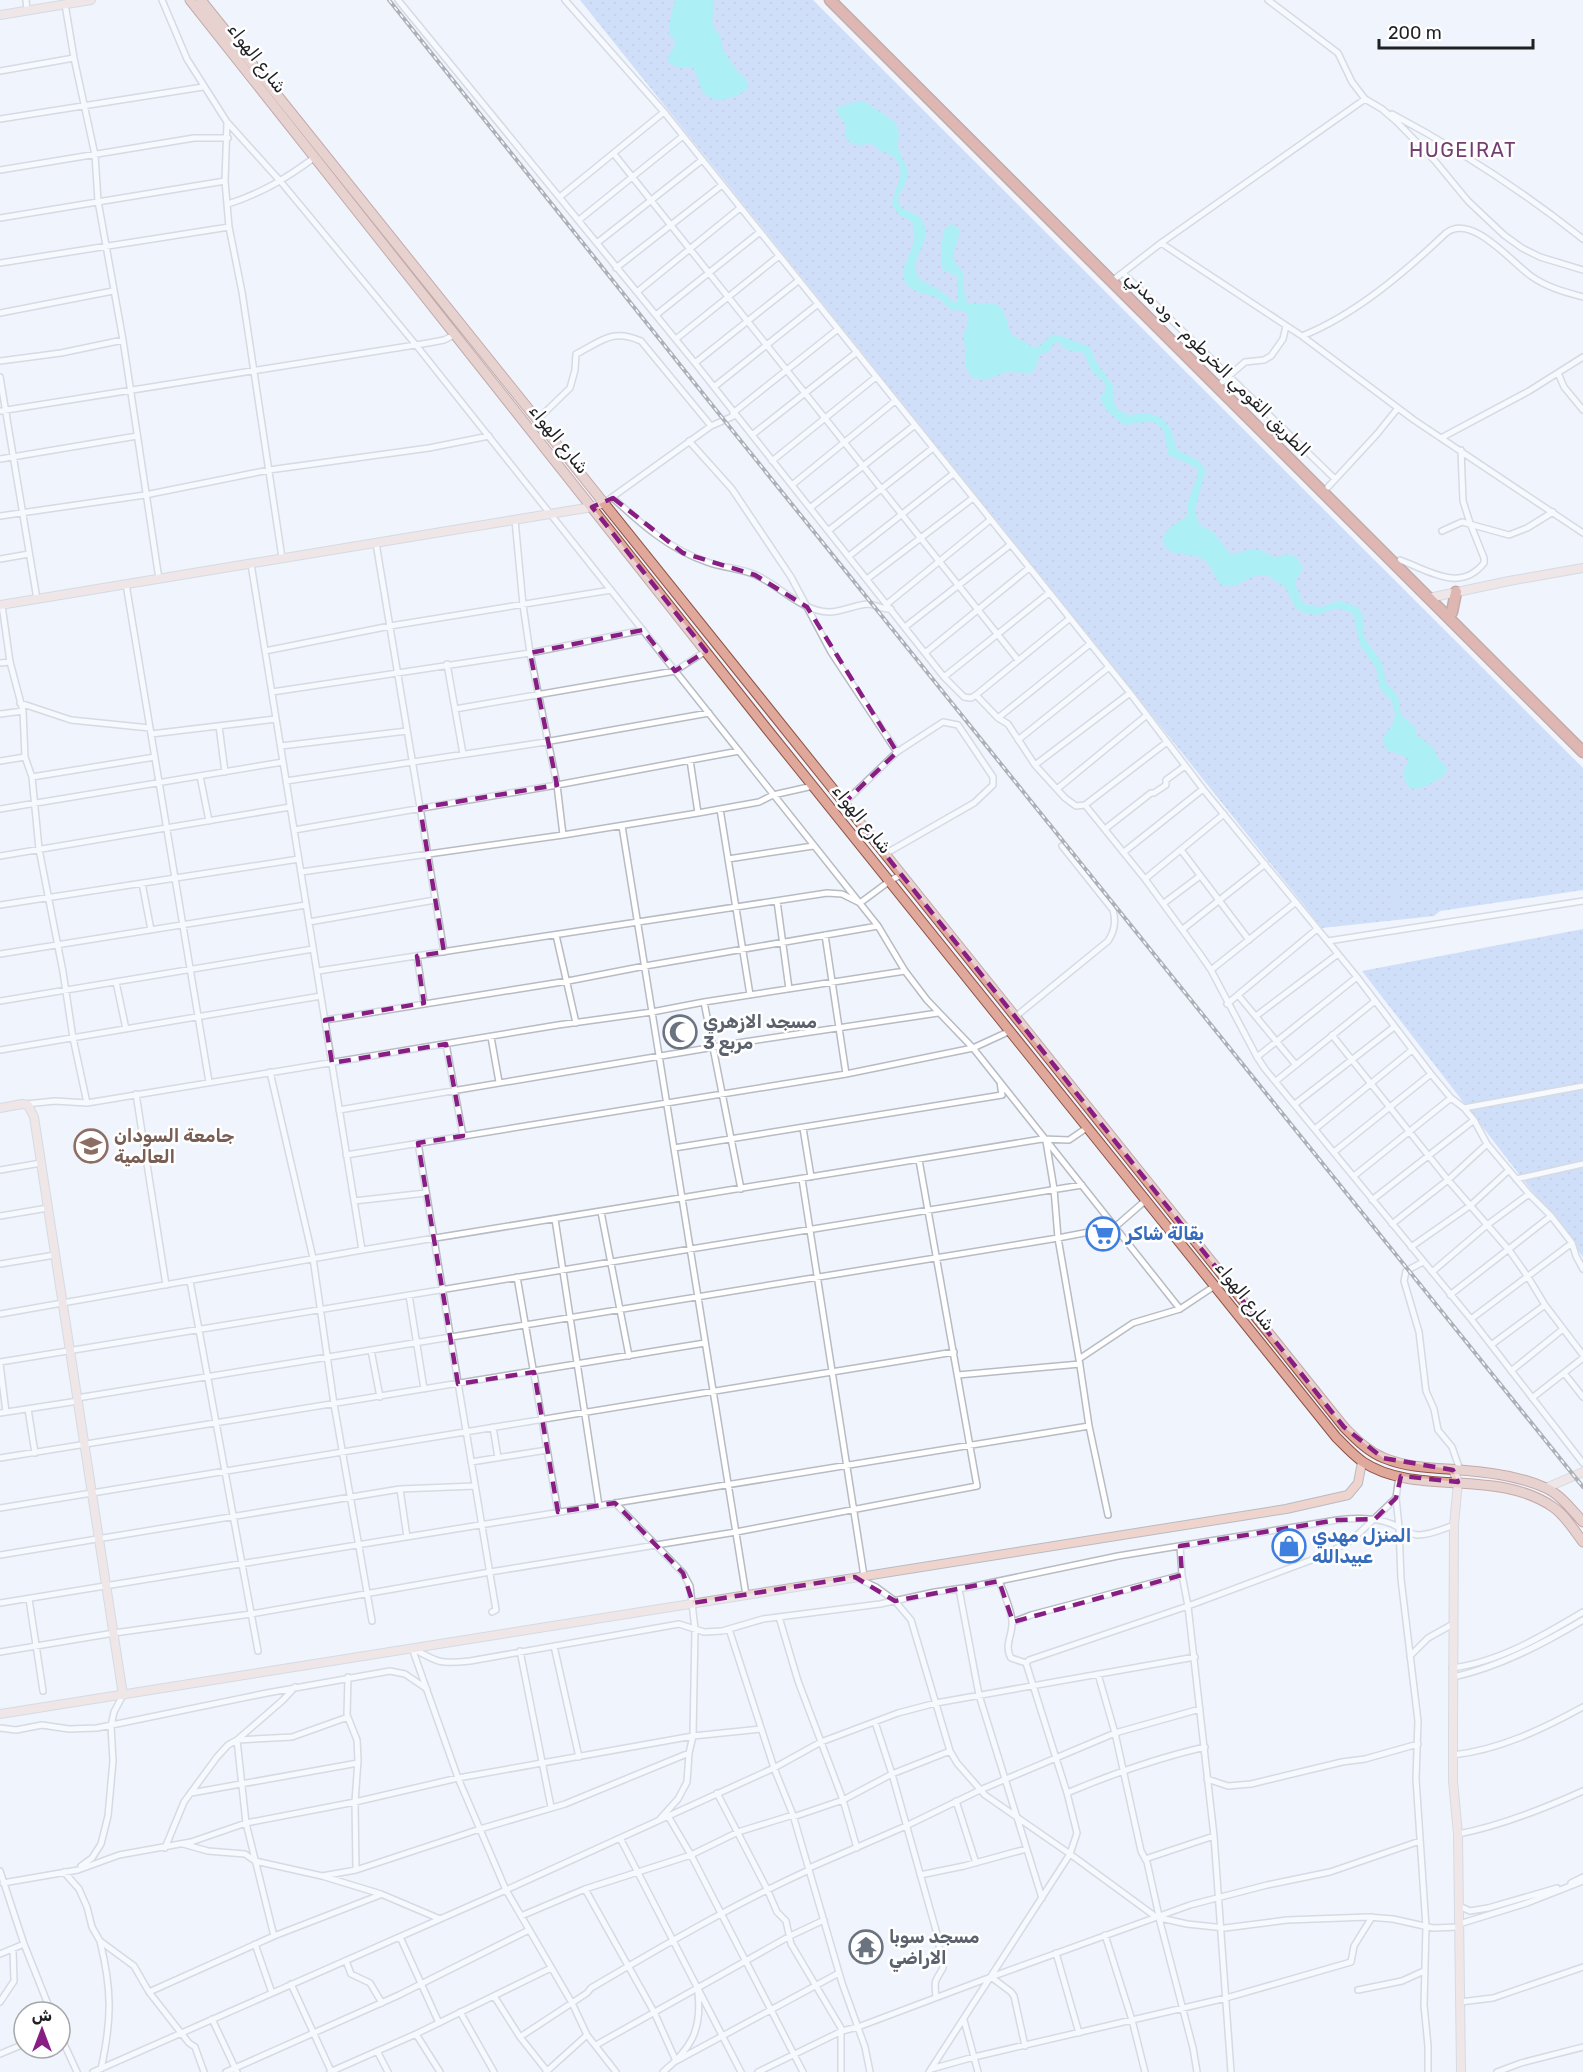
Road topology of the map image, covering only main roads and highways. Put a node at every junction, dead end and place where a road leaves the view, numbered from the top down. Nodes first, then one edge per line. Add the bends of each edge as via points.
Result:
1 (190, 0) edge
2 (201, 0) edge
3 (830, 0) edge
4 (840, 0) edge
5 (1118, 277) junction
6 (1456, 592) road end
7 (1433, 596) junction
8 (1452, 612) junction
9 (1583, 742) edge
10 (1583, 752) edge
11 (1583, 1522) edge
12 (1583, 1542) edge

1 - 12 main road, شارع الهواء via 1336,1437 1362,1462 1385,1472 1488,1485 1533,1496 1555,1508
2 - 11 main road, شارع الهواء via 1357,1441 1396,1462 1513,1478 1546,1488
3 - 5 highway, الطريق القومي الخرطوم - ود مدني
4 - 5 highway, الطريق القومي الخرطوم - ود مدني
5 - 7 highway, الطريق القومي الخرطوم - ود مدني
5 - 7 highway, الطريق القومي الخرطوم - ود مدني via 1331,483
6 - 8 highway
7 - 8 highway, الطريق القومي الخرطوم - ود مدني
7 - 10 highway, الطريق القومي الخرطوم - ود مدني
8 - 9 highway, الطريق القومي الخرطوم - ود مدني

